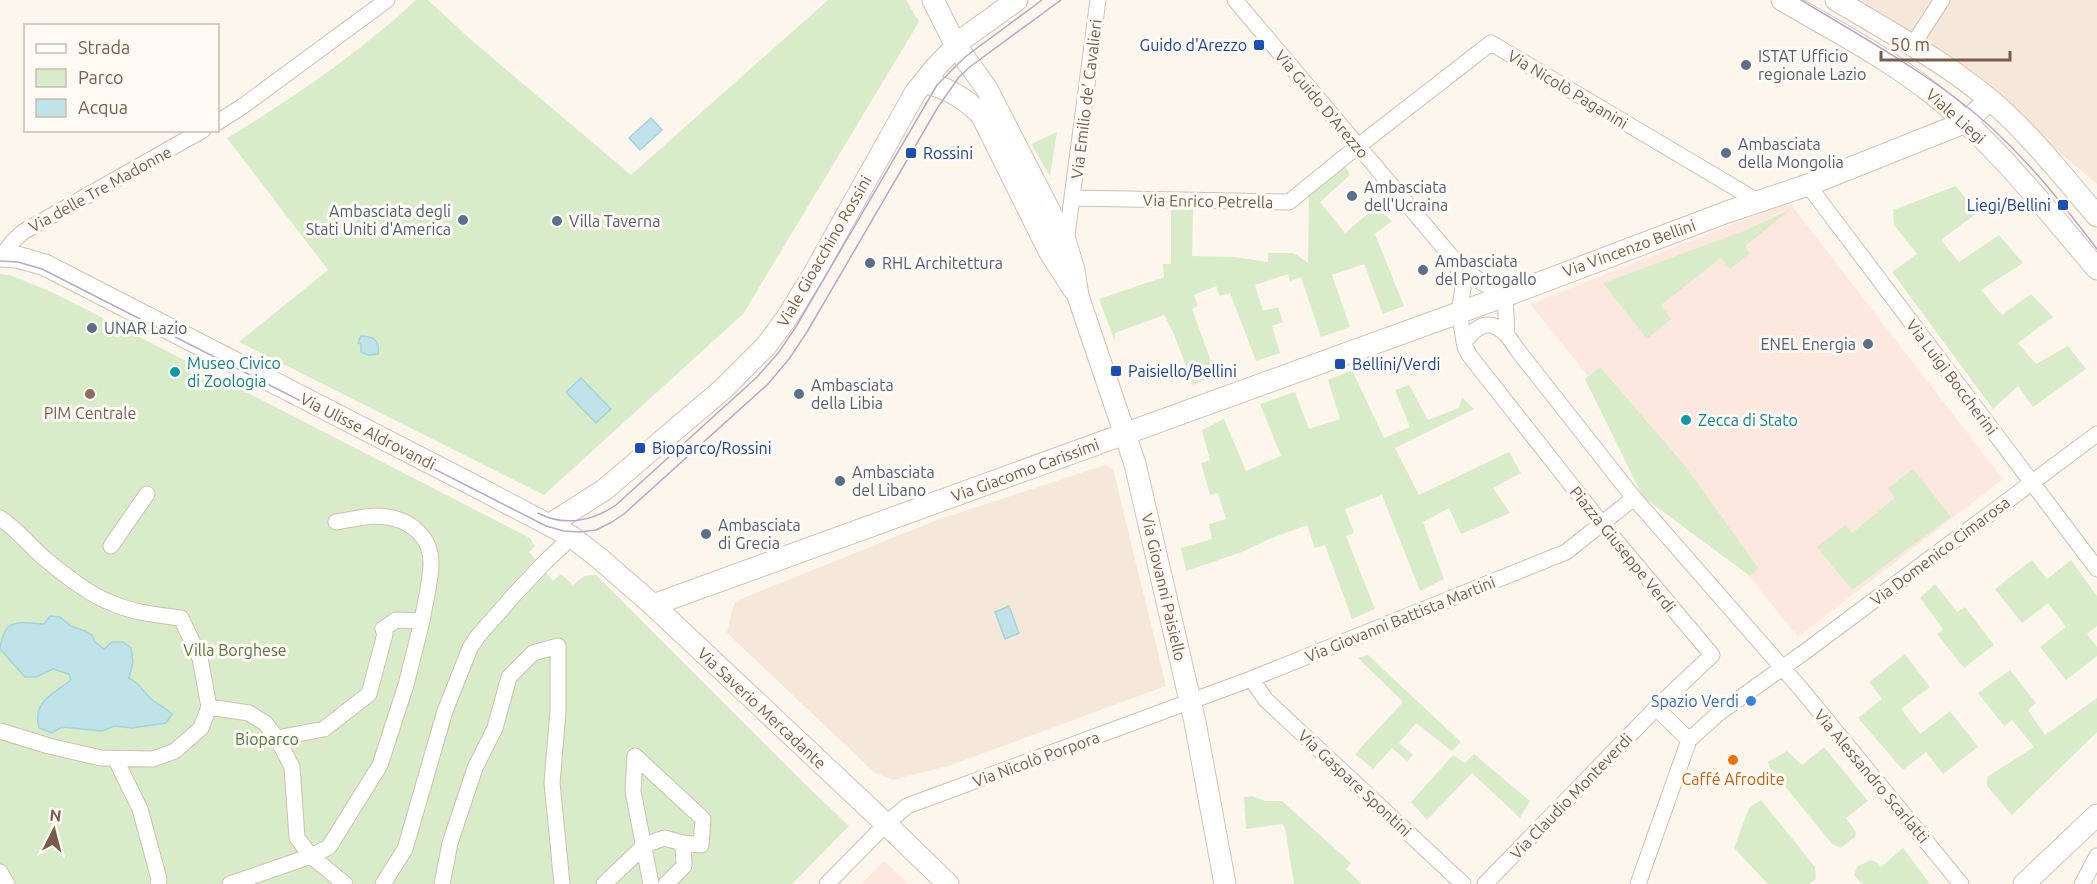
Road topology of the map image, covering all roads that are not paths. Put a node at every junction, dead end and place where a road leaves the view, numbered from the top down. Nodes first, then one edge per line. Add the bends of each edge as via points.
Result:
1 (387, 0) edge
2 (933, 0) edge
3 (1017, 0) edge
4 (1098, 0) edge
5 (1235, 0) edge
6 (1782, 0) edge
7 (1836, 0) edge
8 (1942, 0) edge
9 (956, 46) junction
10 (1912, 46) junction
11 (924, 82) junction
12 (1989, 100) junction
13 (219, 121) edge
14 (1966, 122) junction
15 (199, 132) edge
16 (1358, 146) junction
17 (1808, 184) junction
18 (1074, 198) junction
19 (1759, 202) junction
20 (2097, 216) edge
21 (1066, 243) junction
22 (2, 256) edge
23 (1456, 262) junction
24 (2097, 269) edge
25 (1078, 296) junction
26 (1505, 296) junction
27 (1459, 312) junction
28 (1507, 335) junction
29 (1464, 342) junction
30 (1125, 433) junction
31 (2097, 434) edge
32 (2032, 482) junction
33 (147, 494) dead end
34 (1634, 498) junction
35 (0, 518) edge
36 (336, 522) dead end
37 (1602, 524) junction
38 (549, 525) junction
39 (572, 537) junction
40 (111, 546) dead end
41 (2097, 569) edge
42 (653, 605) junction
43 (422, 621) junction
44 (1782, 668) junction
45 (1251, 679) junction
46 (1191, 702) junction
47 (209, 707) junction
48 (1656, 708) junction
49 (0, 731) edge
50 (277, 738) junction
51 (1689, 740) junction
52 (116, 760) junction
53 (2097, 814) edge
54 (886, 824) junction
55 (683, 843) junction
56 (645, 844) junction
57 (311, 856) junction
58 (2097, 856) edge
59 (0, 872) edge
60 (7, 884) edge
61 (158, 884) edge
62 (230, 884) edge
63 (345, 884) edge
64 (383, 884) edge
65 (442, 884) edge
66 (562, 884) edge
67 (604, 884) edge
68 (651, 884) edge
69 (666, 884) edge
70 (827, 884) edge
71 (948, 884) edge
72 (1225, 884) edge
73 (1463, 884) edge
74 (1485, 884) edge
75 (1638, 884) edge
76 (1961, 884) edge
77 (2024, 884) edge
78 (2082, 884) edge

1 - 13 street
2 - 9 street, Via Giovanni Paisiello
3 - 9 street, Viale Gioacchino Rossini
4 - 18 street, Via Emilio de' Cavalieri
5 - 16 street, Via Guido D'Arezzo
6 - 14 street, Viale Liegi via 1912,78
7 - 10 street, Viale Liegi
8 - 10 street
9 - 11 street, Viale Gioacchino Rossini
9 - 21 street, Via Giovanni Paisiello via 987,89
10 - 12 street, Viale Liegi
11 - 25 street, Via Giovanni Paisiello via 960,97 982,116 1049,251
11 - 38 street, Viale Gioacchino Rossini via 812,277 766,346 723,389 604,490
12 - 14 street, Via Vincenzo Bellini
12 - 20 street, Viale Liegi via 2030,138
14 - 17 street, Via Vincenzo Bellini
14 - 24 street, Viale Liegi via 2014,171
15 - 22 street, Via delle Tre Madonne via 23,232
16 - 18 street, Via Enrico Petrella via 1289,202
16 - 19 street, Via Nicolò Paganini via 1491,43
16 - 23 street, Via Guido D'Arezzo
17 - 19 street, Via Vincenzo Bellini
17 - 32 street, Via Luigi Boccherini
18 - 21 street, Via Emilio de' Cavalieri
19 - 26 street, Via Vincenzo Bellini
21 - 25 street, Via Giovanni Paisiello
22 - 38 street, Via Ulisse Aldrovandi via 31,260 56,271
23 - 26 street, Via Guido D'Arezzo
23 - 27 street, Via Guido D'Arezzo via 1463,288
25 - 30 street, Via Giovanni Paisiello
26 - 27 street, Via Vincenzo Bellini
26 - 28 street
27 - 29 street, Piazza Giuseppe Verdi
27 - 30 street, Via Vincenzo Bellini
28 - 29 street via 1486,325
28 - 34 street
29 - 37 street, Piazza Giuseppe Verdi via 1476,365
30 - 42 street, Via Giacomo Carissimi
30 - 46 street, Via Giovanni Paisiello
31 - 32 street, Via Domenico Cimarosa
32 - 41 street, Via Luigi Boccherini
32 - 44 street, Via Domenico Cimarosa
33 - 40 street
34 - 37 street, Via Giovanni Battista Martini
34 - 44 street
35 - 47 street via 44,558 96,596 133,610 182,618 200,658
36 - 43 street via 376,516 396,519 414,526 424,537 431,566
37 - 45 street, Via Giovanni Battista Martini via 1566,552
37 - 48 street, Piazza Giuseppe Verdi via 1712,655
38 - 39 street, Via Ulisse Aldrovandi
39 - 42 street, Via Saverio Mercadante
39 - 64 street via 514,595 470,648 441,721 405,849
42 - 54 street, Via Saverio Mercadante
43 - 50 street via 396,620 383,629 385,634 369,694 324,729
43 - 57 street via 380,765 329,847
44 - 51 street, Via Domenico Cimarosa
44 - 76 street, Via Alessandro Scarlatti
45 - 46 street, Via Giovanni Battista Martini
45 - 73 street, Via Gaspare Spontini via 1266,700
46 - 54 street, Via Nicolò Porpora via 907,806
46 - 72 street, Via Giovanni Paisiello
47 - 50 street via 249,713 265,723
47 - 52 street via 201,728 175,751 153,759
48 - 51 street
48 - 74 street, Via Claudio Monteverdi
49 - 52 street via 49,747
50 - 57 street via 292,767 297,838
51 - 75 street
52 - 61 street via 140,809
53 - 77 street
54 - 70 street, Via Nicolò Porpora
54 - 71 street, Via Saverio Mercadante
55 - 56 street via 663,838
55 - 56 street via 700,845 703,819 635,756 633,791
55 - 69 street via 684,866
56 - 67 street
56 - 68 street
57 - 62 street
57 - 63 street
58 - 78 street
59 - 60 street
65 - 66 street via 450,843 471,778 495,728 509,677 532,653 558,646 552,783

